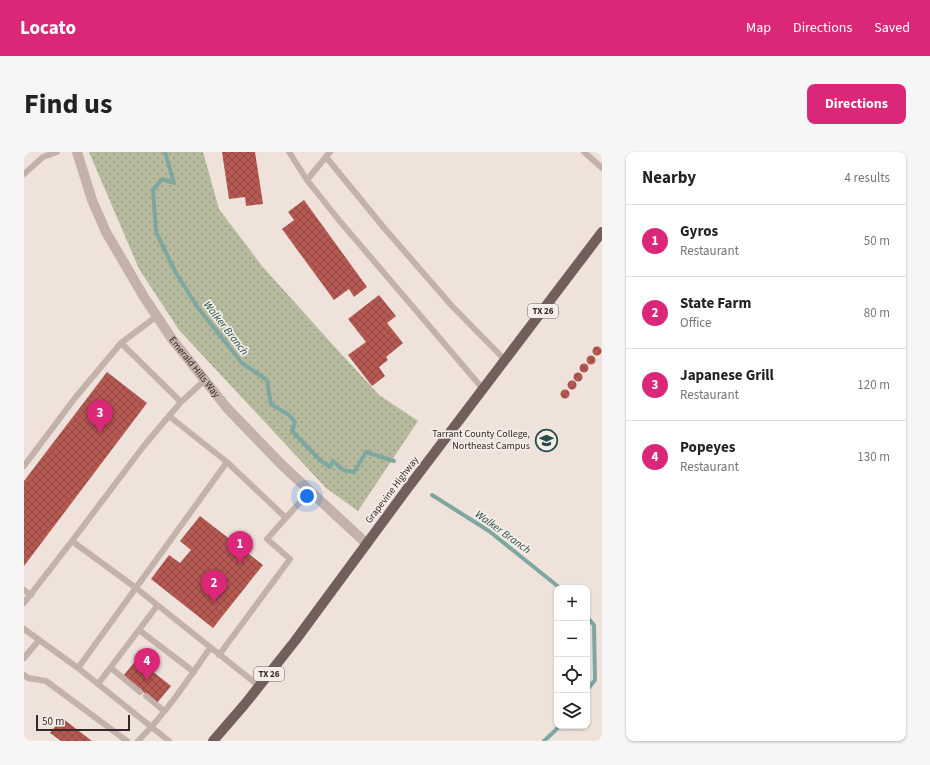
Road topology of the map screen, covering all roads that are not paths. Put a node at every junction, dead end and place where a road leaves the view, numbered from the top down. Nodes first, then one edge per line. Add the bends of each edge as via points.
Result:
1 (57, 152) edge
2 (77, 152) edge
3 (289, 152) edge
4 (584, 152) edge
5 (328, 155) edge
6 (602, 168) edge
7 (24, 174) edge
8 (307, 180) junction
9 (602, 232) edge
10 (157, 316) junction
11 (121, 343) junction
12 (505, 360) junction
13 (205, 380) junction
14 (483, 389) junction
15 (181, 402) junction
16 (169, 416) junction
17 (227, 462) junction
18 (24, 466) edge
19 (310, 491) junction
20 (286, 518) junction
21 (72, 541) junction
22 (367, 544) junction
23 (136, 588) junction
24 (24, 590) edge
25 (31, 595) junction
26 (24, 603) edge
27 (157, 606) junction
28 (24, 629) edge
29 (139, 630) junction
30 (39, 640) junction
31 (210, 648) junction
32 (219, 655) junction
33 (24, 657) edge
34 (78, 668) junction
35 (111, 668) junction
36 (194, 672) junction
37 (24, 675) edge
38 (98, 684) junction
39 (259, 686) junction
40 (164, 711) junction
41 (152, 727) junction
42 (127, 741) edge
43 (138, 741) edge
44 (169, 741) edge
45 (213, 741) edge

1 - 7 lane via 44,157
2 - 10 street, Emerald Hills Way via 92,200 106,232
3 - 8 lane
4 - 6 lane
5 - 8 lane
5 - 12 lane via 385,229 452,306
8 - 14 lane
9 - 12 main road, Grapevine Highway / TX 26
10 - 11 lane
10 - 13 street, Emerald Hills Way
11 - 15 lane
11 - 18 lane via 75,398
12 - 14 main road, Grapevine Highway / TX 26
13 - 15 lane
13 - 19 street, Emerald Hills Way via 227,408
14 - 22 main road, Grapevine Highway / TX 26
15 - 16 lane
16 - 17 lane
16 - 21 lane
17 - 20 lane
17 - 23 lane
19 - 20 lane
19 - 22 street, Emerald Hills Way
20 - 32 lane via 268,539 290,558
21 - 23 lane
21 - 25 lane
22 - 39 main road, Grapevine Highway / TX 26
23 - 27 lane
23 - 34 lane
24 - 25 lane
25 - 26 lane
27 - 29 lane
27 - 31 lane
28 - 30 lane
29 - 35 lane
29 - 36 lane
30 - 33 lane
30 - 34 lane
31 - 32 lane
31 - 36 lane
32 - 39 lane
34 - 38 lane
35 - 38 lane
35 - 40 lane
36 - 40 lane
37 - 42 lane via 46,681
38 - 41 lane
39 - 45 main road, Grapevine Highway / TX 26
40 - 41 lane
41 - 43 lane
41 - 44 lane

